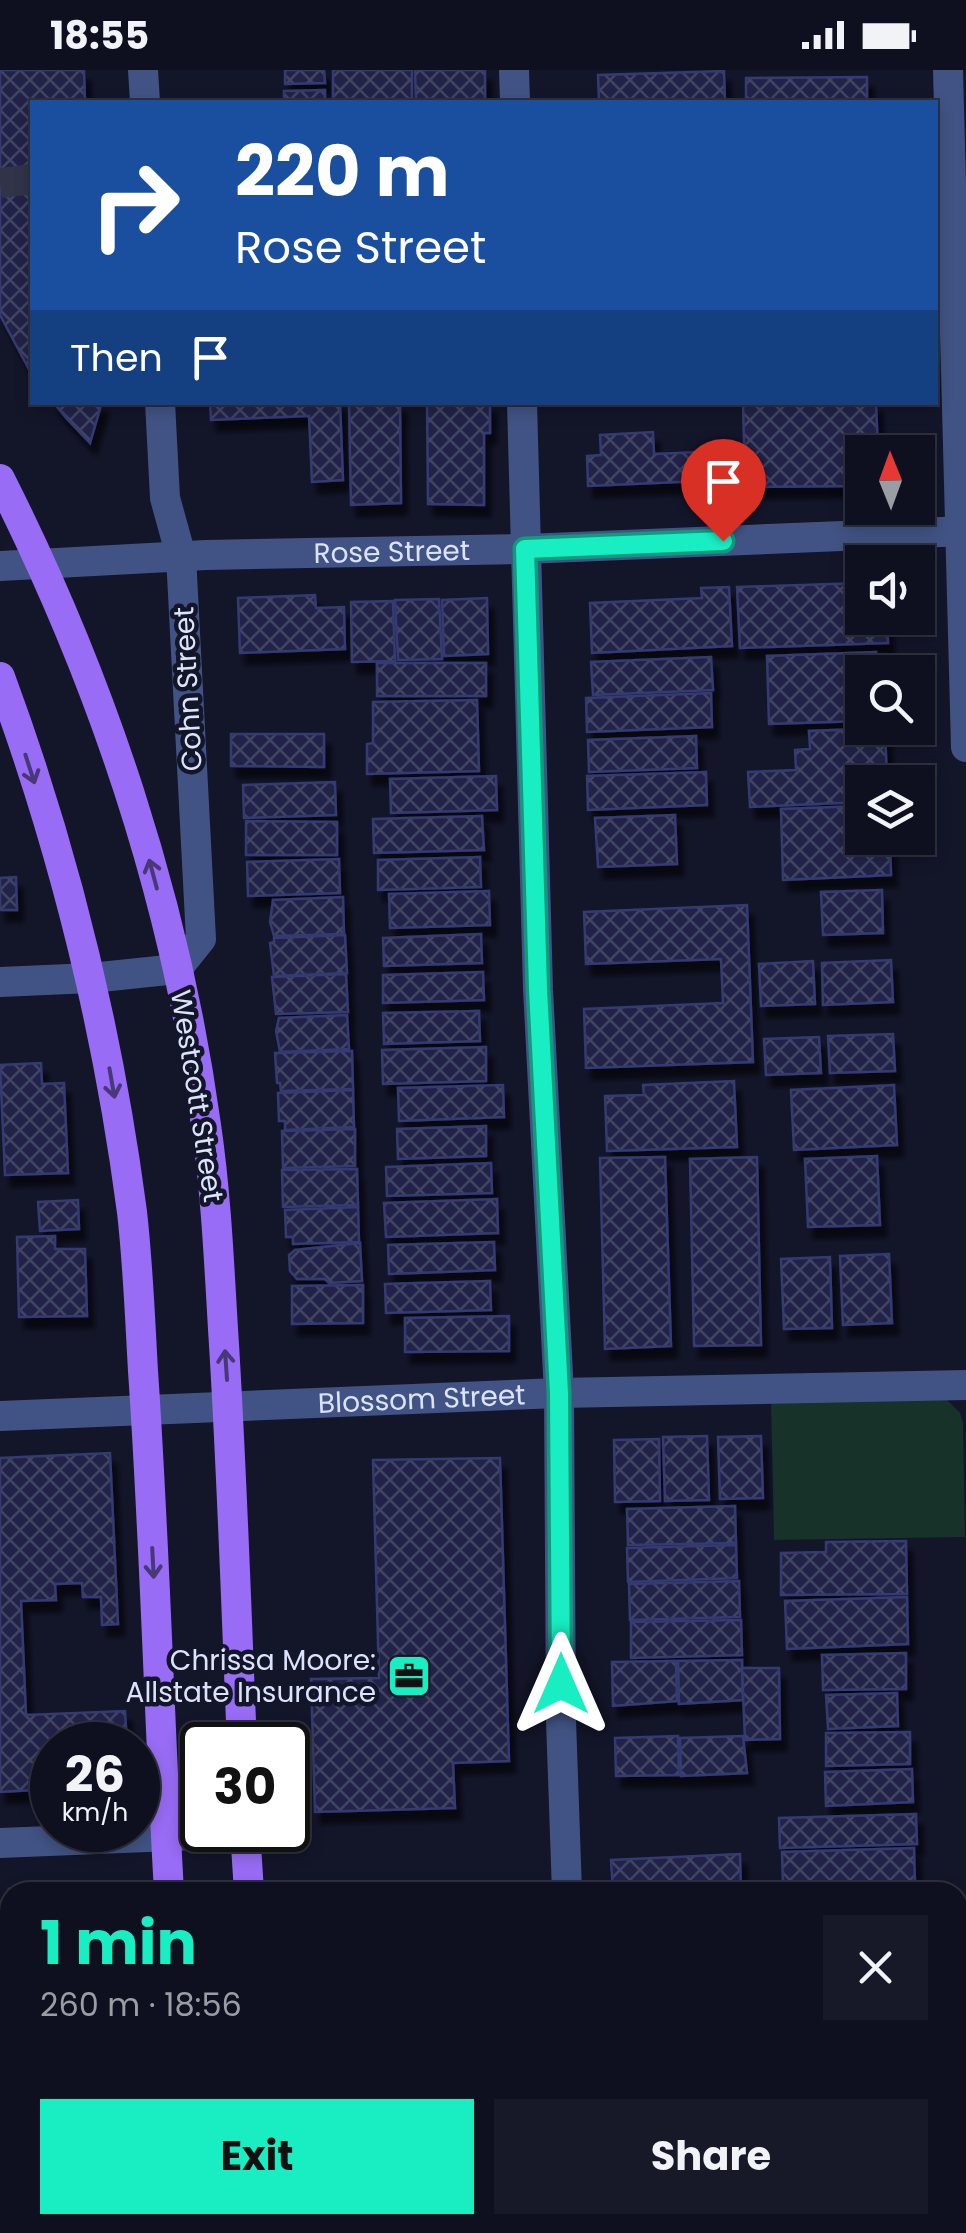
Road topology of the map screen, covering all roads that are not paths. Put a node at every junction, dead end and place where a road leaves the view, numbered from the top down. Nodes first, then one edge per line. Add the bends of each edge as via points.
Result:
1 (143, 70) edge
2 (514, 70) edge
3 (948, 70) edge
4 (145, 100) edge
5 (515, 100) edge
6 (160, 405) edge
7 (522, 405) edge
8 (0, 479) edge
9 (963, 531) edge
10 (525, 549) junction
11 (181, 556) junction
12 (42, 564) junction
13 (0, 566) edge
14 (0, 676) edge
15 (966, 746) edge
16 (177, 969) junction
17 (92, 978) junction
18 (0, 982) edge
19 (966, 1385) edge
20 (559, 1393) junction
21 (229, 1407) junction
22 (146, 1410) junction
23 (0, 1416) edge
24 (241, 1722) edge
25 (180, 1835) edge
26 (166, 1836) junction
27 (0, 1843) edge
28 (247, 1852) edge
29 (168, 1882) edge
30 (249, 1882) edge
31 (567, 1882) edge

1 - 4 street
2 - 5 street
3 - 9 street
6 - 11 street, Cohn Street via 166,506
7 - 10 street
8 - 12 main road, Westcott Street
9 - 10 street, Rose Street
9 - 15 street
10 - 11 street, Rose Street
10 - 20 street
11 - 12 street, Rose Street
11 - 16 street, Cohn Street via 201,939
12 - 13 street, Rose Street
16 -> 12 main road, Westcott Street via 126,783
14 -> 17 main road
16 - 17 street
21 -> 16 main road, Westcott Street via 206,1124
17 - 18 street
17 -> 22 main road via 132,1216
19 - 20 street, Blossom Street
20 - 21 street, Blossom Street
20 - 31 street
21 - 22 street, Blossom Street
21 - 24 main road, Westcott Street
22 - 23 street, Blossom Street
22 -> 26 main road
25 - 26 street
26 - 27 street
26 - 29 main road
28 - 30 main road

